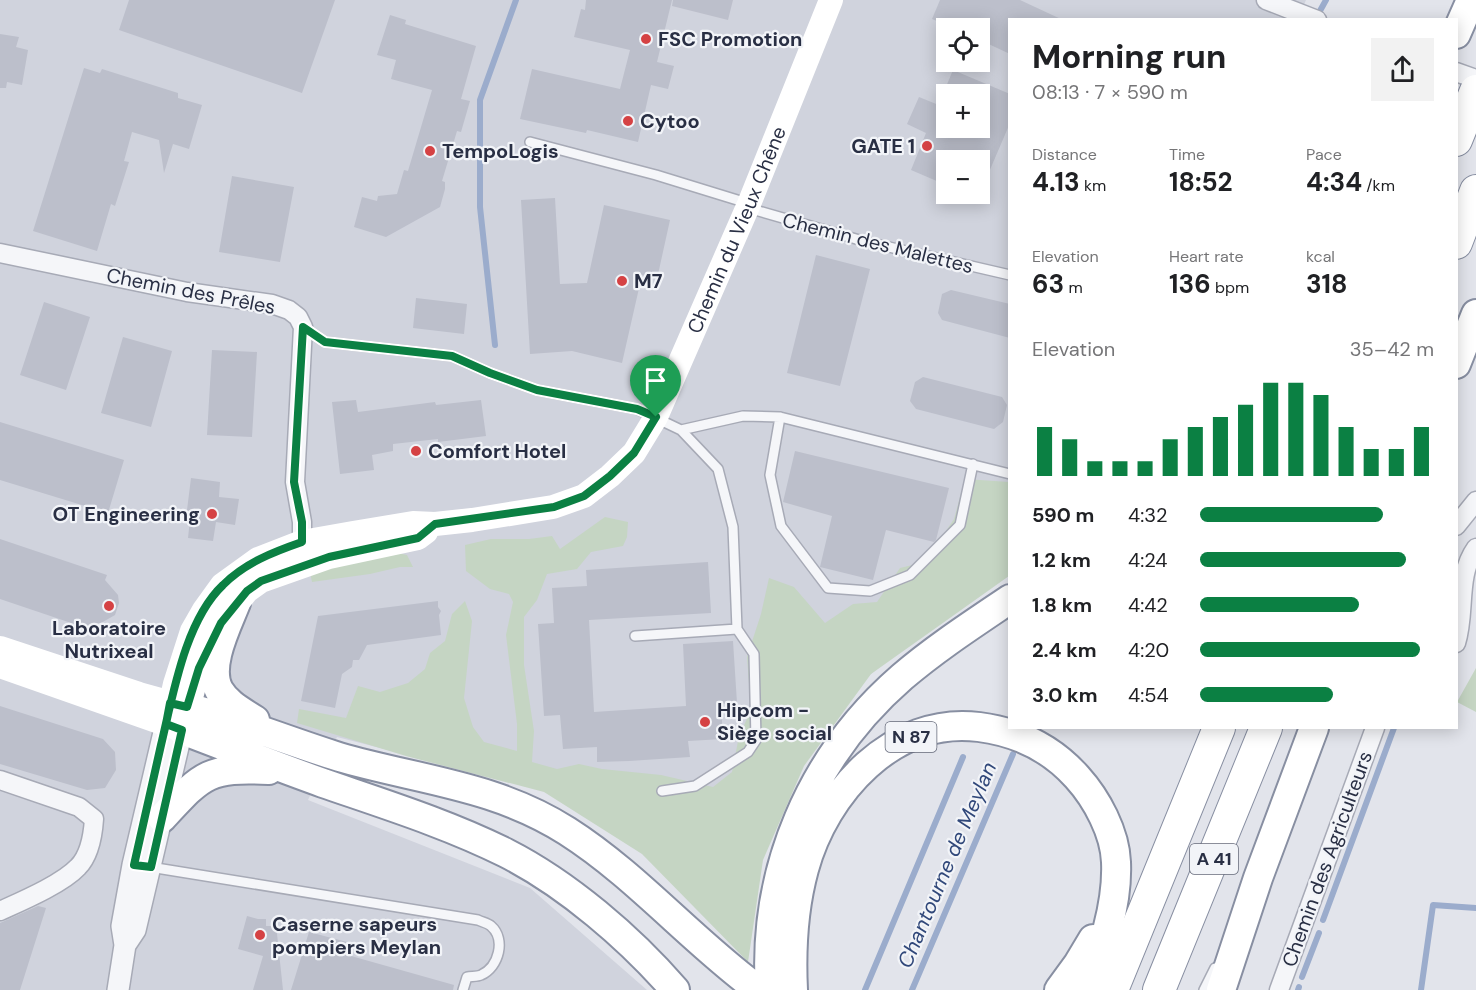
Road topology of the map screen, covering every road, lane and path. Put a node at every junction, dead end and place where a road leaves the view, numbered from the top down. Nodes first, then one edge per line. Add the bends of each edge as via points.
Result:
1 (831, 0) edge
2 (1266, 0) edge
3 (1471, 0) edge
4 (1312, 18) edge
5 (1458, 29) edge
6 (1458, 73) edge
7 (1476, 79) edge
8 (1476, 91) edge
9 (1458, 135) edge
10 (530, 142) dead end
11 (1476, 191) edge
12 (748, 206) junction
13 (1458, 238) edge
14 (0, 253) edge
15 (1008, 275) edge
16 (1476, 314) edge
17 (303, 327) junction
18 (1458, 359) edge
19 (656, 417) junction
20 (780, 417) junction
21 (681, 430) junction
22 (973, 465) junction
23 (1008, 474) edge
24 (1476, 501) edge
25 (435, 524) junction
26 (1458, 524) edge
27 (302, 542) junction
28 (1476, 548) edge
29 (1008, 600) edge
30 (236, 603) junction
31 (737, 629) junction
32 (635, 636) dead end
33 (1458, 637) edge
34 (0, 648) edge
35 (0, 666) edge
36 (176, 716) junction
37 (1219, 729) edge
38 (1266, 729) edge
39 (1314, 729) edge
40 (1375, 729) edge
41 (280, 736) junction
42 (289, 770) junction
43 (0, 780) edge
44 (662, 791) dead end
45 (162, 818) junction
46 (142, 866) junction
47 (1258, 878) junction
48 (1115, 881) junction
49 (0, 911) edge
50 (1224, 949) dead end
51 (1219, 959) dead end
52 (772, 986) edge
53 (118, 990) edge
54 (463, 990) edge
55 (675, 990) edge
56 (1059, 990) edge
57 (1088, 990) edge
58 (1112, 990) edge
59 (1159, 990) edge
60 (1204, 990) edge
61 (1221, 990) edge
62 (1279, 990) edge

1 - 12 main road, Chemin du Vieux Chêne
2 - 4 street
3 - 5 highway
6 - 7 street
8 - 9 highway
10 - 12 lane, Chemin des Malettes via 656,175
11 - 13 highway
12 - 15 lane, Chemin des Malettes via 756,212 863,241
12 - 19 main road, Chemin du Vieux Chêne
14 - 17 street, Chemin des Prêles via 186,292 272,304 289,310
16 - 18 highway
17 - 19 lane via 325,342 452,356 537,390 637,409
17 - 27 street via 294,482
19 - 21 lane
19 - 25 main road, Chemin du Vieux Chêne via 634,453 584,496 554,507
20 - 21 lane via 742,416
20 - 22 lane
20 - 22 lane via 770,475 781,526 828,588 870,591 910,575 960,525
21 - 31 lane via 718,469 733,528
22 - 23 lane
24 - 26 street
25 - 27 main road, Chemin du Vieux Chêne via 413,523
25 - 30 main road, Chemin du Vieux Chêne via 418,538 329,557 261,581
27 - 36 main road, Chemin du Vieux Chêne via 258,559 222,585 192,631 175,684
28 - 33 street via 1462,587
29 - 52 highway via 902,678 850,732 826,765 807,800 779,874 772,909
30 - 36 main road, Chemin du Vieux Chêne via 212,640
30 - 41 highway via 213,671 215,679 226,699
31 - 32 lane
31 - 44 lane via 754,654 756,740 748,752 695,786
34 - 36 main road
35 - 36 main road
36 - 41 highway
36 - 42 highway
36 - 45 street, Chemin du Vieux Chêne
36 - 46 street, Chemin du Vieux Chêne
37 - 58 highway, A 41
38 - 59 highway, A 41
39 - 47 highway
40 - 62 street, Chemin des Agriculteurs
41 - 52 highway via 338,756 479,791 536,813 610,862 724,964
42 - 45 highway via 213,773 193,785
42 - 55 highway via 506,854 558,885 595,914
43 - 49 street via 79,807 94,819 92,839 79,867
45 - 46 street, Chemin du Vieux Chêne
46 - 53 street, Chemin du Vieux Chêne via 135,930 125,945
46 - 54 lane via 478,920 491,926 499,938 500,950 494,964 482,975 467,977
47 - 50 lane
47 - 61 highway
48 - 52 highway, N 87 via 1112,839 1102,814 1085,786 1059,759 1035,743 994,729 948,727 921,733 875,757 836,802 804,868 791,954
48 - 56 highway via 1095,935
48 - 57 highway, N 87 via 1110,918
51 - 60 lane

